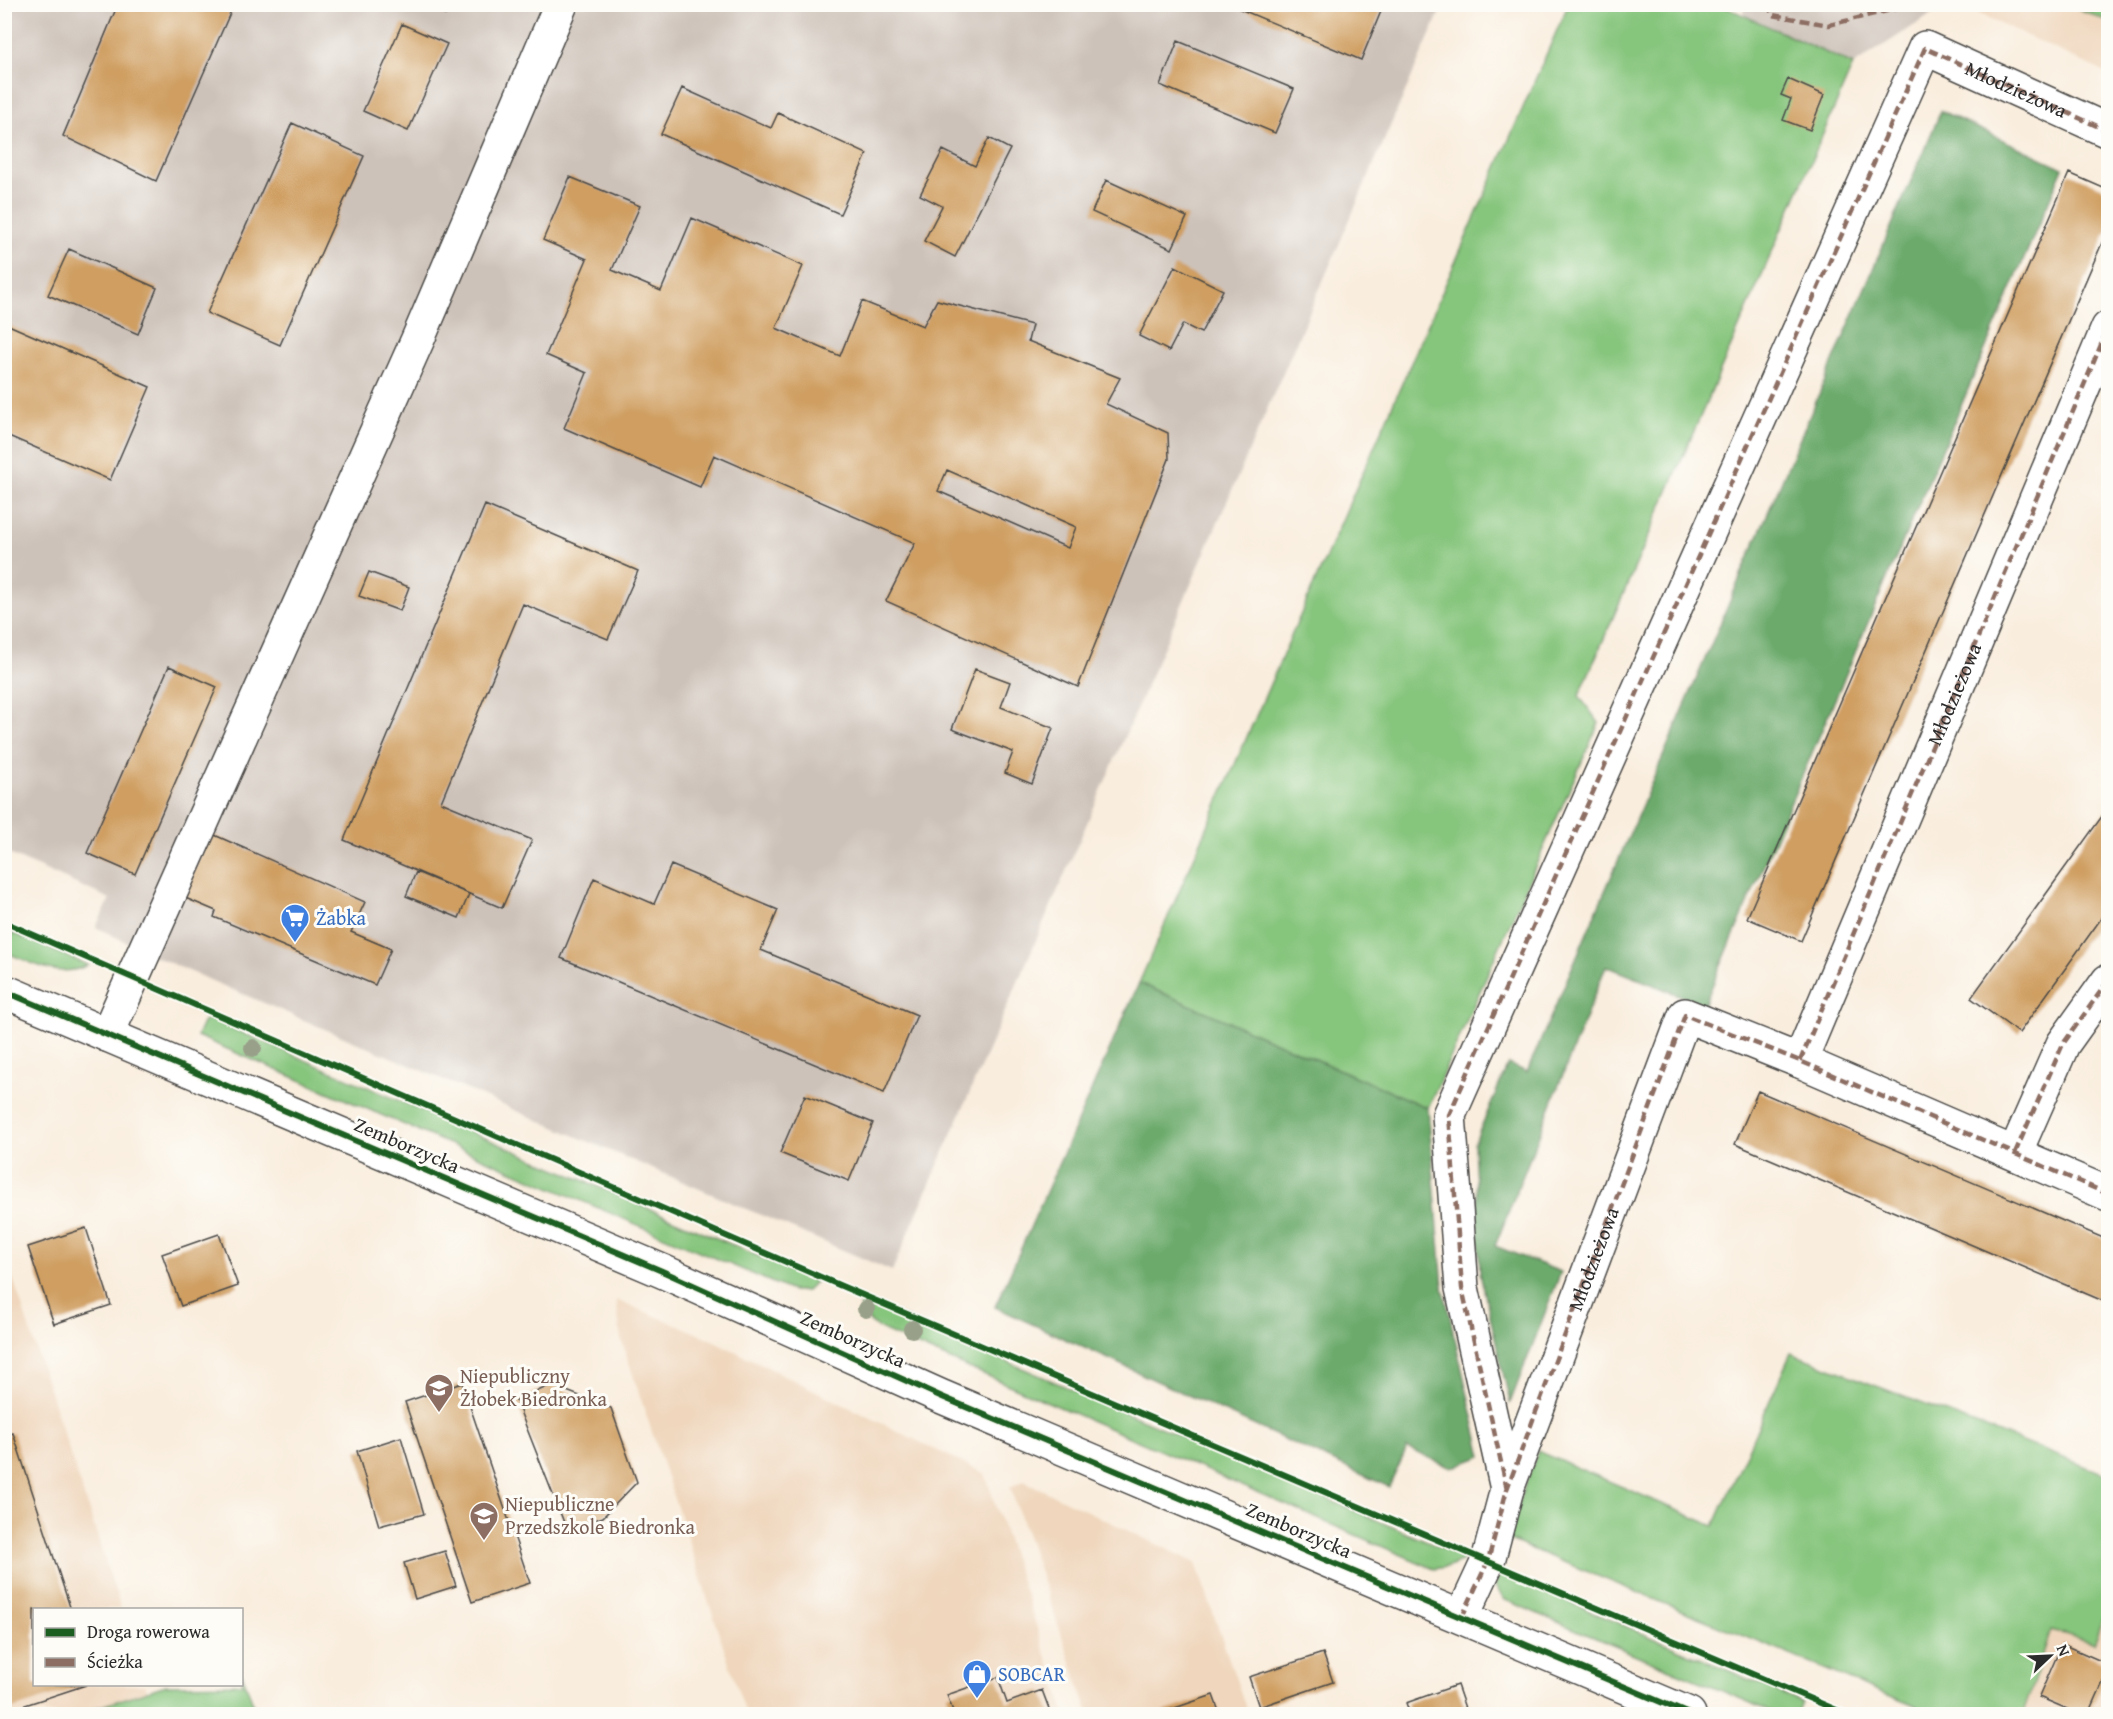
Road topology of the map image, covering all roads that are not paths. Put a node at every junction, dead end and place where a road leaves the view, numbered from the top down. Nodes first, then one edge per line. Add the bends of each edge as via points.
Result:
1 (561, 4) edge
2 (2109, 131) edge
3 (2109, 328) edge
4 (2109, 981) edge
5 (4, 991) edge
6 (107, 1035) junction
7 (1800, 1061) junction
8 (2015, 1153) junction
9 (2109, 1194) edge
10 (1507, 1489) junction
11 (1462, 1617) junction
12 (1689, 1714) edge

1 - 6 street via 418,339
2 - 10 street, Młodzieżowa via 1925,48 1449,1115 1462,1288
3 - 7 street, Młodzieżowa
4 - 8 street via 2063,1044
5 - 6 street, Zemborzycka
6 - 11 street, Zemborzycka
7 - 8 street, Młodzieżowa
7 - 10 street, Młodzieżowa via 1685,1015
8 - 9 street, Młodzieżowa
10 - 11 street, Młodzieżowa via 1488,1561
11 - 12 street, Zemborzycka

